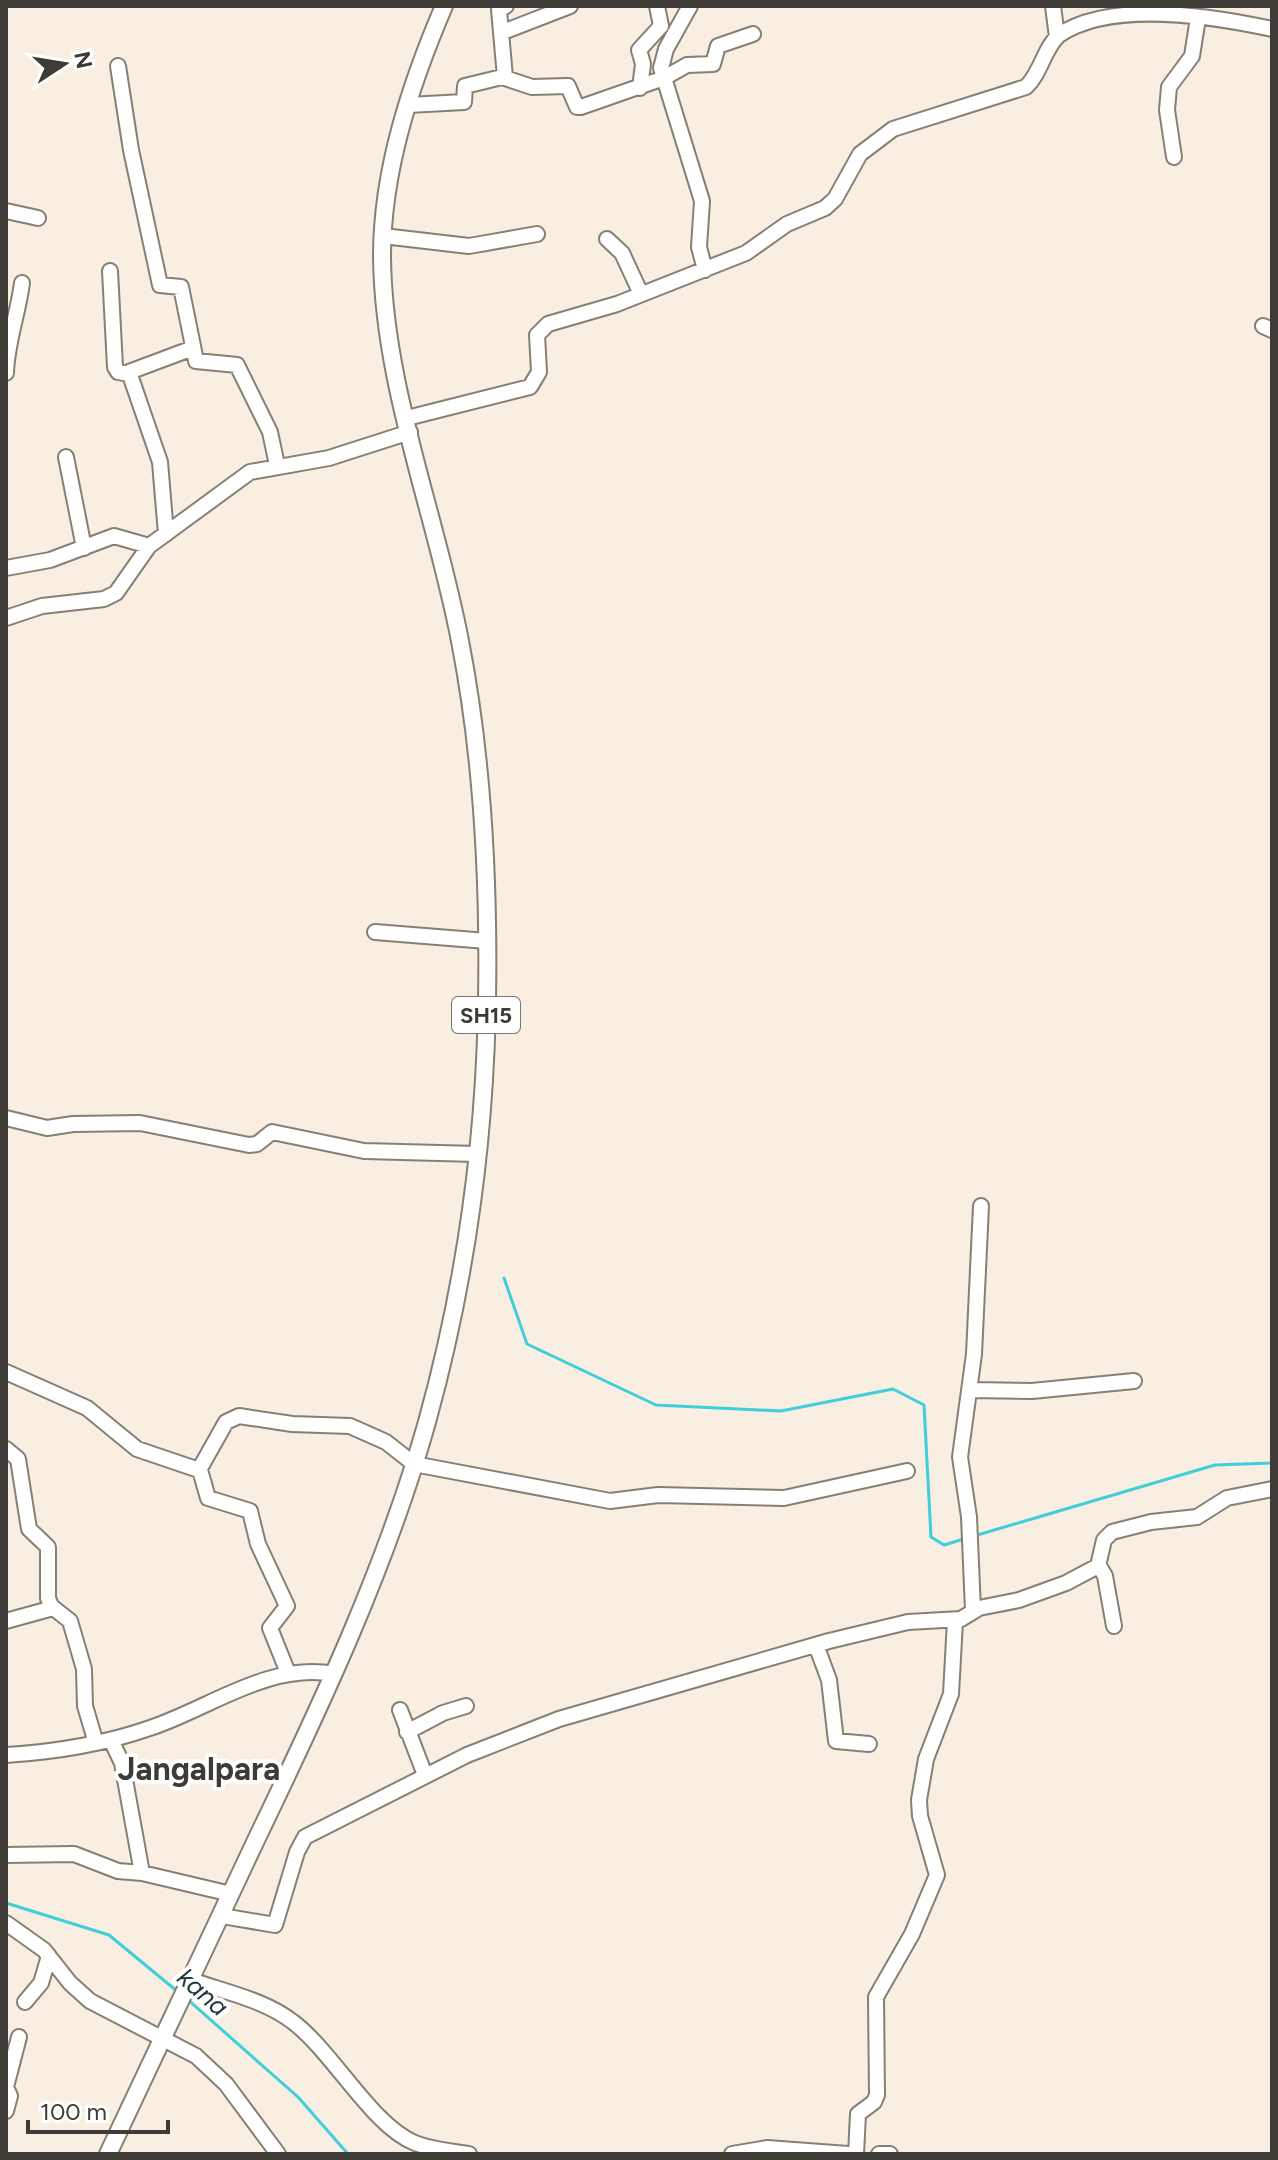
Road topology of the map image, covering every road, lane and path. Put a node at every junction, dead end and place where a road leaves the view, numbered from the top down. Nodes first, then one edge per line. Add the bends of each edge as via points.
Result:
1 (444, 6) edge
2 (506, 6) edge
3 (570, 6) edge
4 (657, 6) edge
5 (690, 6) edge
6 (1053, 6) edge
7 (1198, 18) junction
8 (1272, 29) edge
9 (503, 32) junction
10 (753, 34) dead end
11 (1057, 37) junction
12 (118, 66) dead end
13 (505, 77) junction
14 (664, 78) junction
15 (640, 88) junction
16 (408, 105) junction
17 (1174, 157) dead end
18 (6, 211) edge
19 (38, 218) dead end
20 (537, 234) dead end
21 (383, 236) junction
22 (607, 239) dead end
23 (705, 270) junction
24 (110, 271) dead end
25 (22, 283) dead end
26 (641, 294) junction
27 (193, 348) junction
28 (6, 373) edge
29 (129, 374) junction
30 (409, 425) junction
31 (66, 457) dead end
32 (277, 465) junction
33 (166, 534) junction
34 (149, 546) junction
35 (84, 548) junction
36 (6, 568) edge
37 (6, 618) edge
38 (375, 932) dead end
39 (487, 941) junction
40 (6, 1118) edge
41 (477, 1154) junction
42 (981, 1206) dead end
43 (6, 1372) edge
44 (1134, 1381) dead end
45 (970, 1390) junction
46 (6, 1449) edge
47 (414, 1464) junction
48 (200, 1470) junction
49 (907, 1471) dead end
50 (1272, 1489) edge
51 (1098, 1564) junction
52 (53, 1608) junction
53 (973, 1610) junction
54 (6, 1621) edge
55 (955, 1621) junction
56 (1114, 1626) dead end
57 (816, 1645) junction
58 (288, 1673) junction
59 (334, 1674) junction
60 (466, 1706) dead end
61 (400, 1710) dead end
62 (407, 1732) junction
63 (104, 1741) junction
64 (869, 1744) dead end
65 (6, 1755) edge
66 (425, 1775) junction
67 (6, 1855) edge
68 (142, 1873) junction
69 (231, 1894) junction
70 (222, 1916) junction
71 (6, 1923) edge
72 (49, 1956) junction
73 (189, 1984) junction
74 (25, 2002) dead end
75 (19, 2037) dead end
76 (161, 2039) junction
77 (6, 2111) edge
78 (108, 2154) edge
79 (278, 2154) edge
80 (469, 2154) edge
81 (732, 2154) edge
82 (848, 2154) edge
83 (856, 2154) edge
84 (879, 2154) edge
85 (890, 2154) edge

1 - 16 main road, SH15
2 - 9 street via 499,10
3 - 9 street
4 - 15 street via 661,26 639,50
5 - 14 street via 662,59
6 - 11 street
7 - 8 street
7 - 11 street via 1118,12
7 - 17 street via 1192,56 1169,87
9 - 13 street
10 - 14 street via 718,46 713,64 687,65
11 - 23 street via 1026,87 885,134 860,154 828,206
12 - 27 street via 160,285 181,287
13 - 15 street via 532,87 568,86 579,107
13 - 16 street via 465,86 464,102
14 - 15 street
14 - 23 street via 702,201 698,244
16 - 21 main road, SH15
18 - 19 street
20 - 21 street via 469,246
21 - 30 main road, SH15 via 386,316
22 - 26 street via 622,253
23 - 26 street
24 - 29 street via 115,367
25 - 28 street via 7,343
26 - 30 street via 542,328 536,342 539,374 530,387
27 - 29 street
27 - 32 street via 199,363 237,365 270,432
29 - 33 street via 160,462
30 - 32 street via 329,458
30 - 39 main road, SH15 via 451,593 470,699 485,852
31 - 35 street
32 - 33 street via 244,476
33 - 34 street
34 - 35 street via 122,536
34 - 37 street via 119,592
35 - 36 street
38 - 39 street
39 - 41 main road, SH15 via 485,1071
40 - 41 street via 47,1128 140,1123 249,1145 272,1132 364,1151
41 - 47 main road, SH15 via 461,1273
42 - 45 street
43 - 48 street via 87,1408 137,1449
44 - 45 street via 1032,1391
45 - 53 street via 960,1457
46 - 52 street via 18,1459 29,1529 48,1547 47,1593
47 - 48 street via 386,1442 350,1426 234,1416
47 - 49 street via 617,1502 658,1495 784,1498
47 - 59 main road, SH15
48 - 58 street via 208,1498 247,1507 251,1513 258,1544 287,1606 270,1628
50 - 51 street via 1227,1498 1197,1517 1112,1532 1105,1537
51 - 53 street via 1050,1589
51 - 56 street
52 - 54 street
52 - 63 street via 70,1621 84,1669 85,1706
53 - 55 street
55 - 57 street via 914,1621
55 - 83 street via 951,1694 926,1759 919,1800 937,1875 912,1934 876,1997 878,2086 874,2102 858,2114
57 - 64 street via 829,1680 836,1741
57 - 66 street via 559,1719
58 - 59 street
58 - 63 street
59 - 69 main road, SH15
60 - 62 street
61 - 62 street
62 - 66 street
63 - 65 street
63 - 68 street via 122,1763
66 - 70 street via 303,1839 275,1925
67 - 68 street via 74,1854 118,1871
68 - 69 street
69 - 70 main road, SH15
70 - 73 main road, SH15
71 - 72 street
72 - 74 street via 41,1983
72 - 76 street via 90,2001
73 - 76 main road, SH15
73 - 80 street via 274,2010 296,2024 407,2139
75 - 77 street via 6,2087
76 - 78 main road, SH15
76 - 79 street via 188,2050 217,2074
81 - 82 street via 767,2148
84 - 85 street

